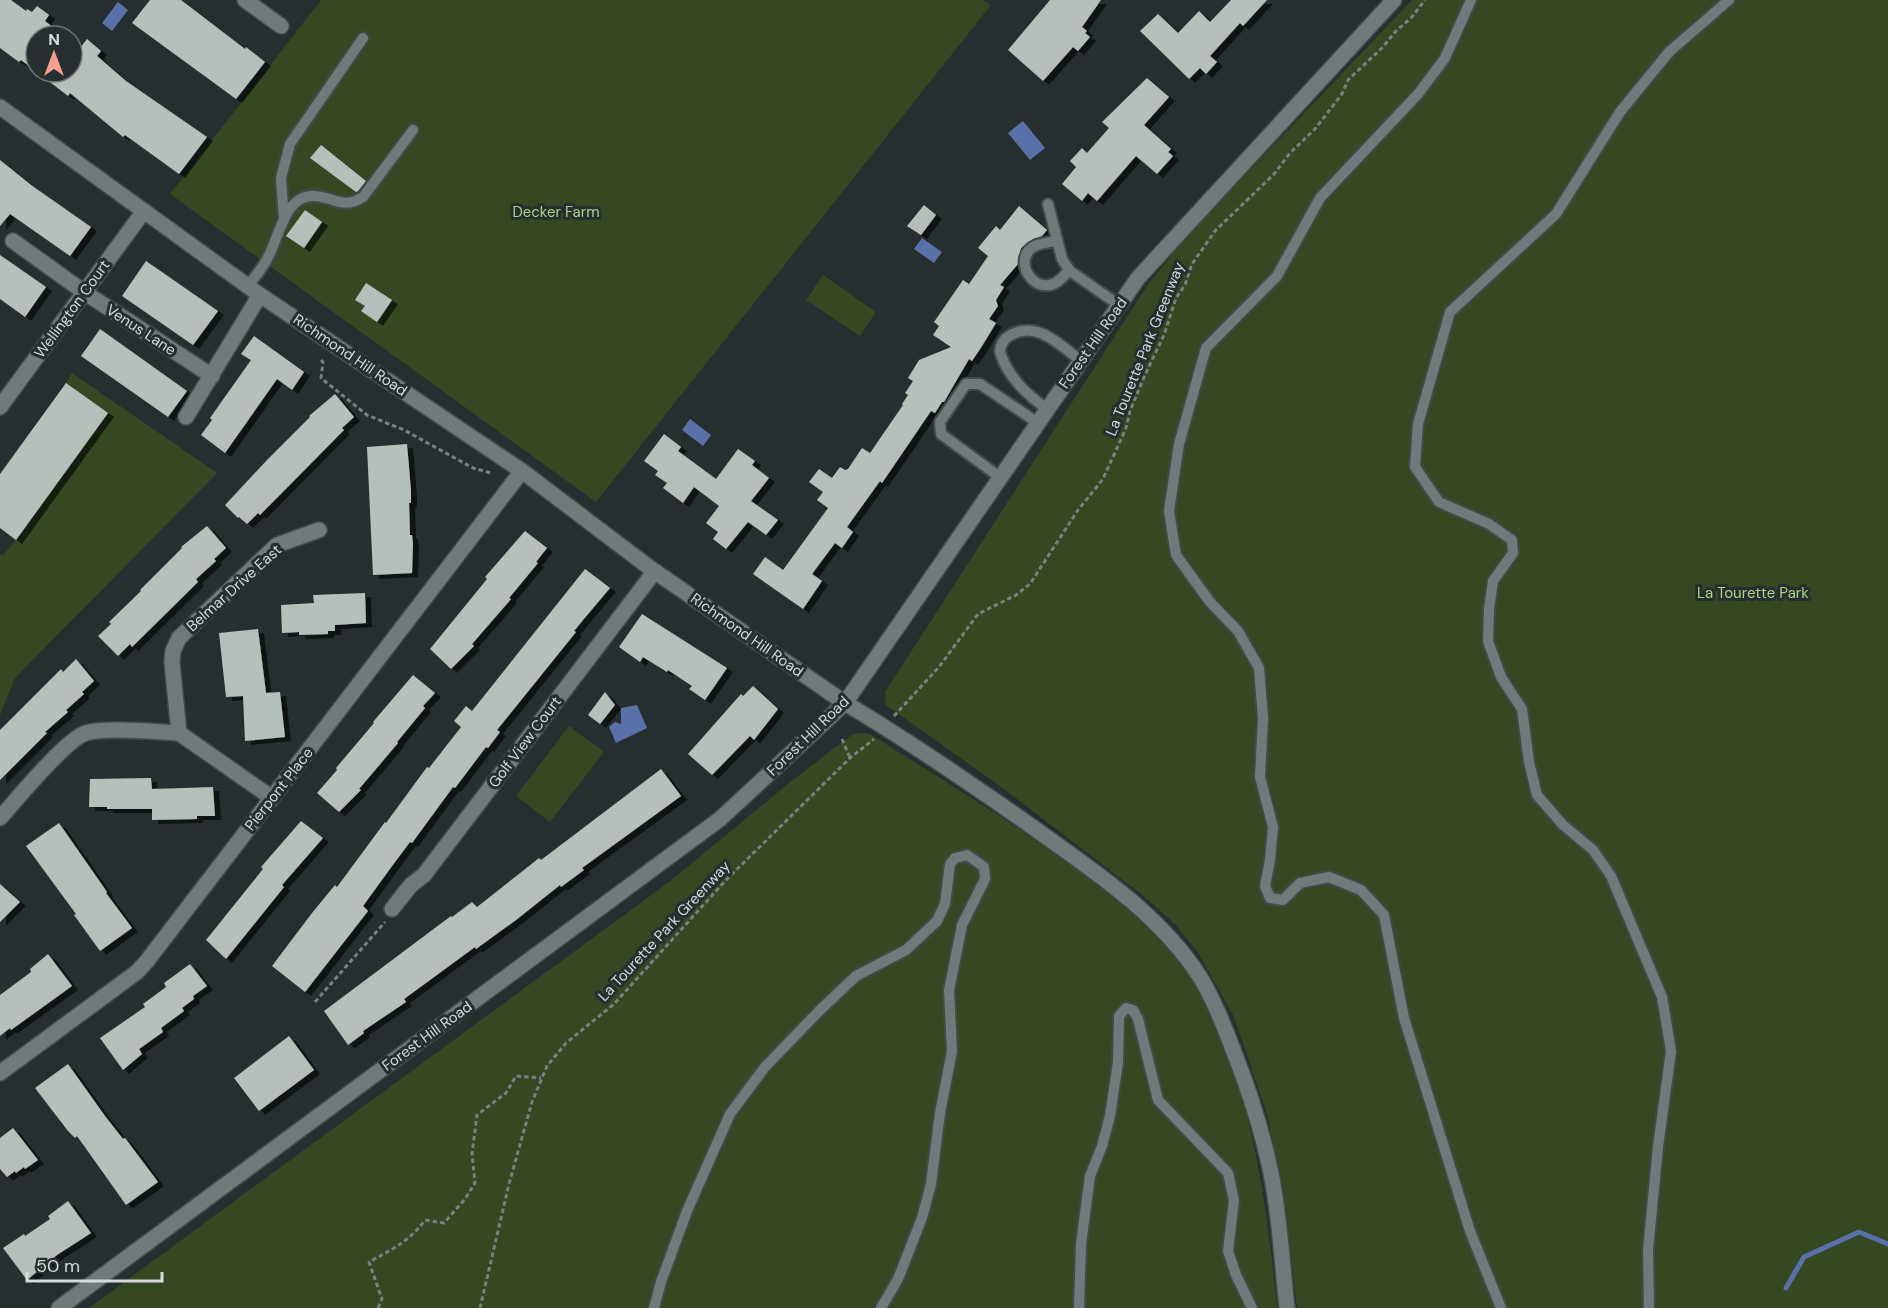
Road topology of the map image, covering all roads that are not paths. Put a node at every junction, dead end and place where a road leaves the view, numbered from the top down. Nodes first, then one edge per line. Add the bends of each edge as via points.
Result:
1 (245, 0) edge
2 (1394, 0) edge
3 (1471, 0) edge
4 (1730, 0) edge
5 (281, 26) dead end
6 (363, 38) dead end
7 (0, 107) edge
8 (413, 130) dead end
9 (1048, 204) dead end
10 (144, 211) junction
11 (284, 220) junction
12 (13, 241) dead end
13 (1056, 241) junction
14 (1069, 269) junction
15 (254, 291) junction
16 (84, 292) junction
17 (1119, 305) junction
18 (1080, 361) junction
19 (212, 376) junction
20 (0, 407) edge
21 (1047, 409) junction
22 (186, 417) dead end
23 (1038, 423) junction
24 (522, 471) junction
25 (1001, 477) junction
26 (319, 530) dead end
27 (655, 571) junction
28 (845, 703) junction
29 (179, 733) junction
30 (272, 798) junction
31 (0, 818) edge
32 (391, 912) road end
33 (0, 1073) edge
34 (59, 1308) edge
35 (654, 1308) edge
36 (881, 1308) edge
37 (1078, 1308) edge
38 (1252, 1308) edge
39 (1287, 1308) edge
40 (1501, 1308) edge
41 (1649, 1308) edge

1 - 5 street
2 - 17 street, Forest Hill Road via 1137,278
3 - 40 lane via 1446,58 1418,94 1320,198 1277,276 1206,348 1179,444 1169,511 1176,555 1210,602 1238,631 1259,668 1263,718 1260,777 1273,827 1265,886 1270,898 1283,900 1300,883 1329,877 1361,890 1384,915 1404,1018 1470,1231
4 - 41 lane via 1668,52 1620,112 1556,214 1450,312 1418,424 1415,467 1439,502 1489,524 1512,540 1513,553 1493,581 1488,641 1501,677 1522,709 1537,795 1563,825 1593,850 1611,876 1662,997 1671,1050 1648,1250
6 - 11 lane via 290,144 281,177
7 - 10 street, Richmond Hill Road
8 - 11 lane via 356,202 312,195 295,203
9 - 13 lane
10 - 15 street, Richmond Hill Road
10 - 16 street, Wellington Court
11 - 15 lane
12 - 16 street, Venus Lane
13 - 14 lane
13 - 14 lane via 1035,245 1029,252 1025,259 1029,278 1039,285 1054,284
14 - 17 lane
15 - 19 street
15 - 24 street, Richmond Hill Road
16 - 19 street, Venus Lane
16 - 20 street, Wellington Court
17 - 18 street, Forest Hill Road
18 - 21 street, Forest Hill Road
18 - 21 lane via 1035,330 1025,329 1004,340 1000,352 1011,374
19 - 22 street
21 - 23 street, Forest Hill Road
23 - 25 street, Forest Hill Road
23 - 25 lane via 980,384 966,384 959,394 940,422 941,434
24 - 27 street, Richmond Hill Road
24 - 30 street, Pierpont Place
25 - 28 street, Forest Hill Road
26 - 29 street, Belmar Drive East via 277,545 179,639 172,662
27 - 28 street, Richmond Hill Road
27 - 32 street, Golf View Court via 424,875 411,885
28 - 34 street, Forest Hill Road via 720,819
28 - 39 street, Richmond Hill Road via 927,754 1080,861 1169,937 1200,977 1228,1035 1259,1125 1278,1218
29 - 30 street
29 - 31 street via 84,734 69,743
30 - 33 street, Pierpont Place via 137,972
35 - 36 lane via 687,1211 730,1114 765,1067 856,976 906,950 937,921 945,904 950,864 967,855 984,867 986,879 962,925 949,990 952,1051 932,1184 898,1279
37 - 38 lane via 1090,1176 1110,1116 1118,1062 1119,1016 1126,1008 1133,1010 1138,1019 1158,1100 1228,1173 1234,1200 1228,1251

